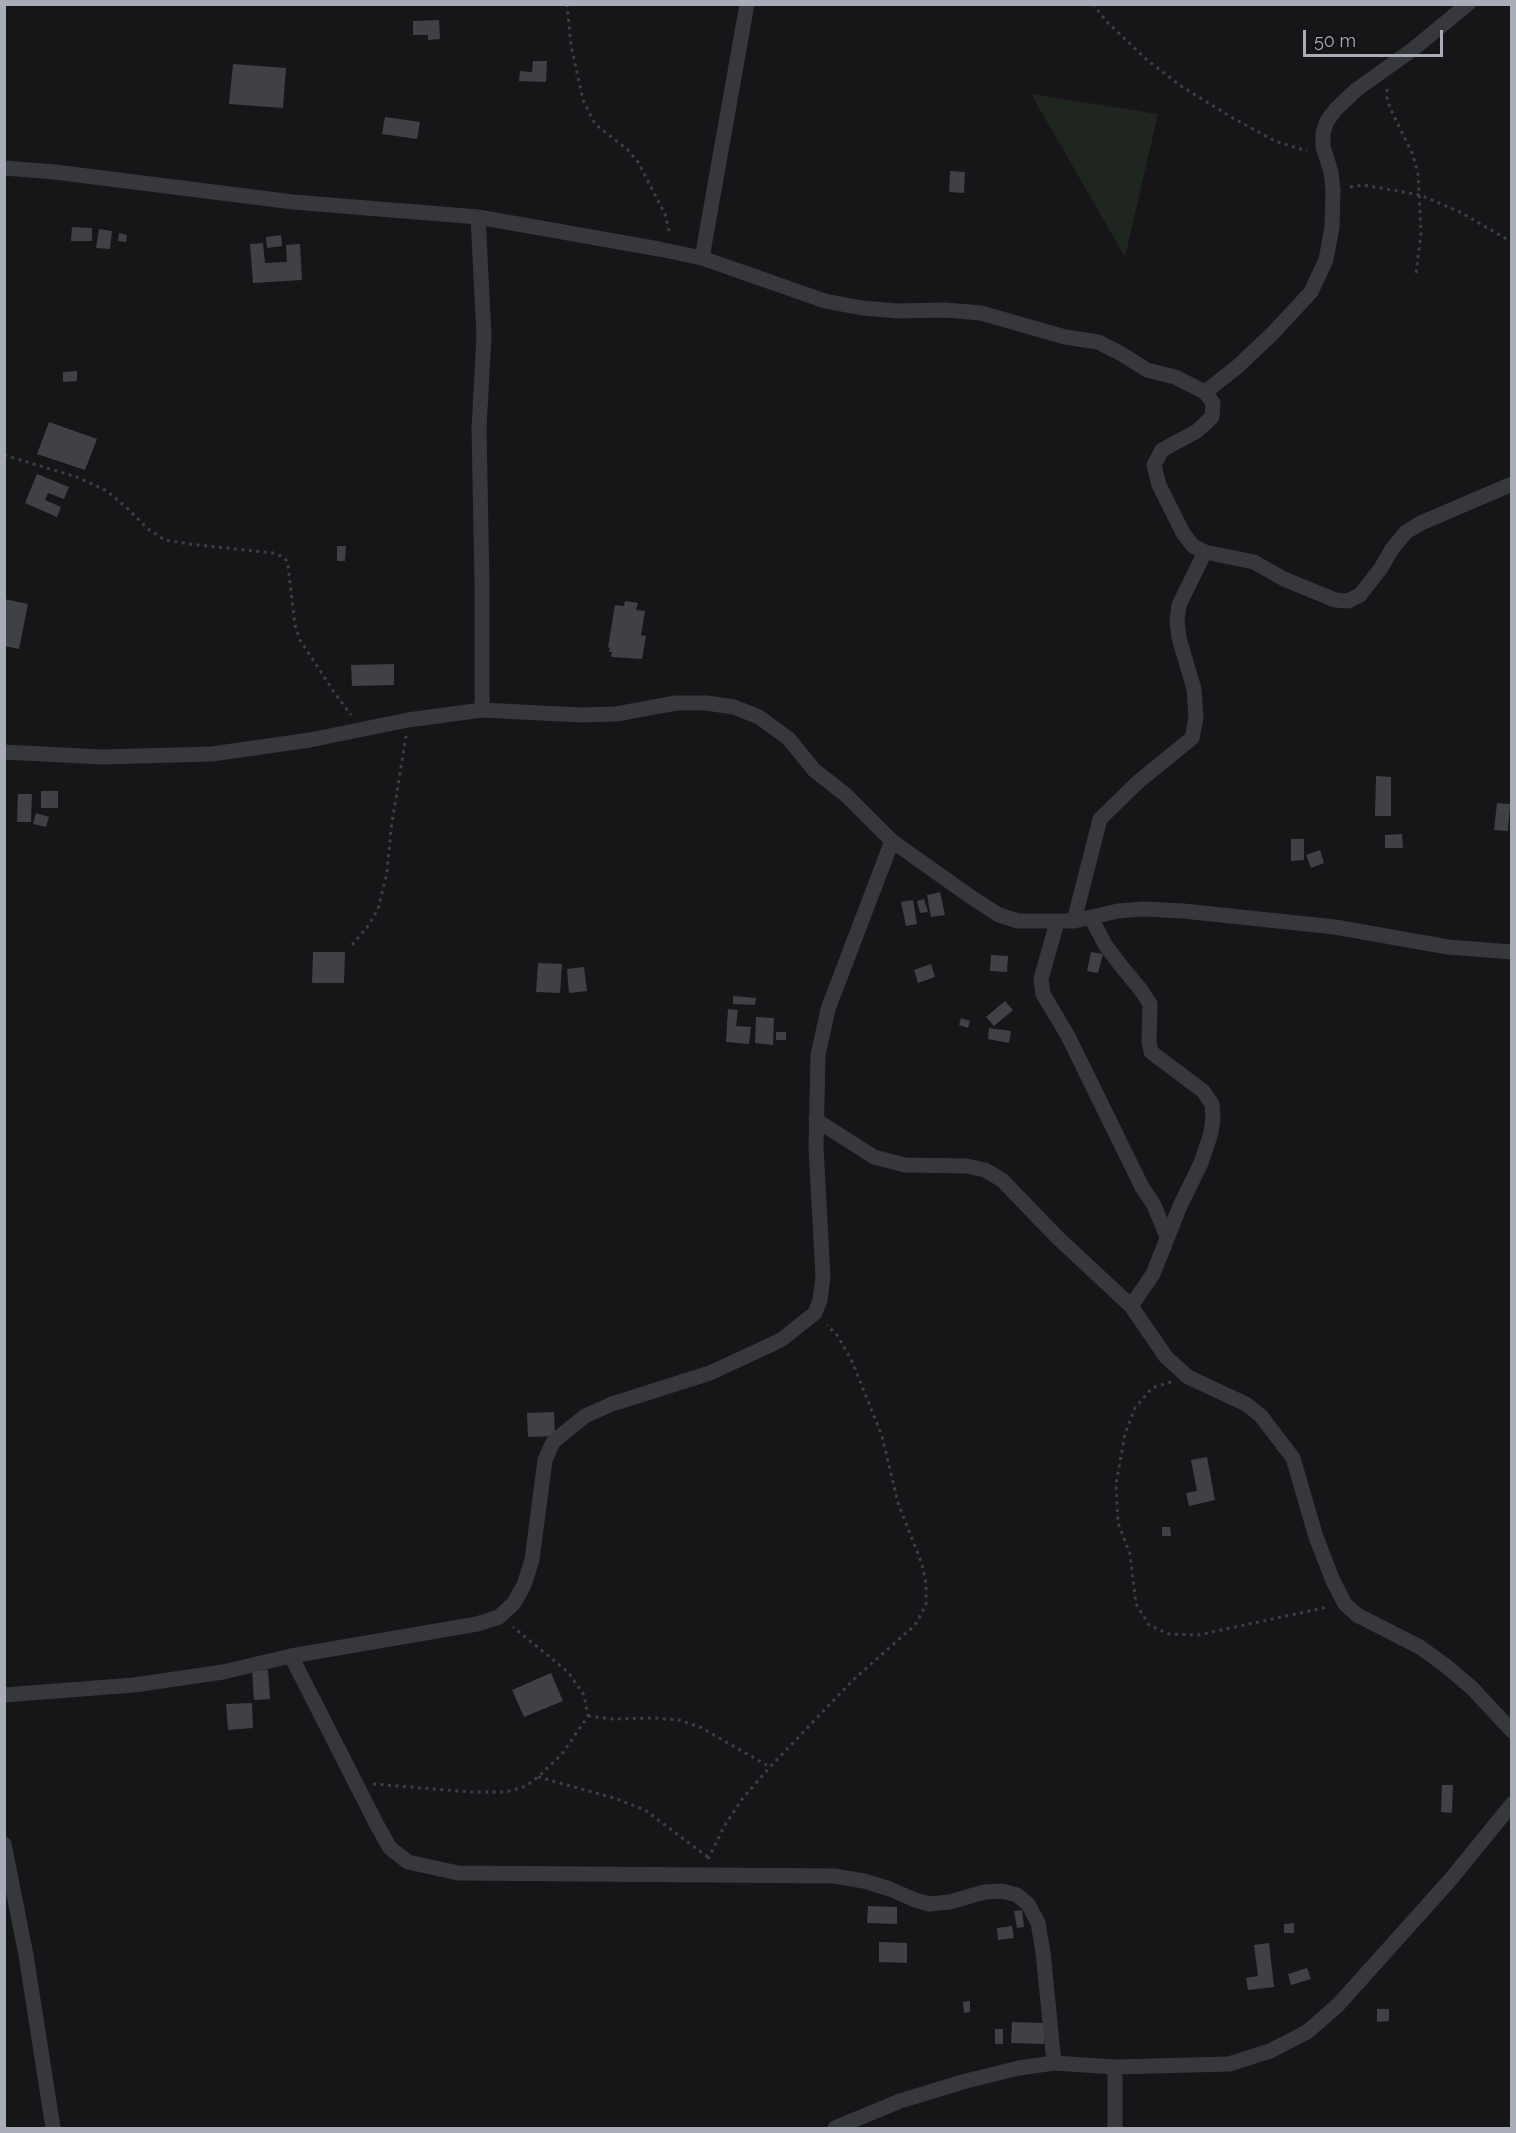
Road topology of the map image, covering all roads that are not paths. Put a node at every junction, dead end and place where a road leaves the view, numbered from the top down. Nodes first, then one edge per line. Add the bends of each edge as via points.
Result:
1 (747, 4) edge
2 (1468, 4) edge
3 (4, 168) edge
4 (478, 217) junction
5 (702, 258) junction
6 (1205, 392) junction
7 (1512, 484) edge
8 (1205, 552) junction
9 (482, 710) junction
10 (4, 752) edge
11 (892, 841) junction
12 (1091, 918) junction
13 (1074, 921) junction
14 (1057, 922) junction
15 (1512, 952) edge
16 (816, 1120) junction
17 (1167, 1237) junction
18 (1131, 1306) junction
19 (291, 1656) junction
20 (4, 1695) edge
21 (1512, 1731) edge
22 (1512, 1804) edge
23 (4, 1844) edge
24 (1054, 2063) junction
25 (1115, 2067) junction
26 (53, 2128) edge
27 (835, 2128) edge
28 (1115, 2128) edge

1 - 5 street
2 - 6 street via 1356,90 1327,121 1323,147 1334,190 1326,260 1311,292 1272,334
3 - 4 street via 293,202
4 - 5 street
4 - 9 street via 484,336 478,428
5 - 6 street via 825,301 898,311 981,313 1065,337 1098,342 1147,370 1175,377
6 - 8 street via 1213,403 1212,417 1197,431 1162,450 1154,465 1159,485 1183,533 1193,546
7 - 8 street via 1406,532 1359,595 1348,601 1318,594 1254,561
8 - 13 street via 1179,605 1176,621 1194,689 1196,718 1192,738 1100,819
9 - 10 street via 201,754 102,757
9 - 11 street via 580,715 616,714 676,703 734,707 759,717 789,739 814,770 846,795
11 - 14 street via 999,915 1018,921
11 - 16 street via 828,1009 818,1055
12 - 13 street
12 - 15 street via 1118,911 1183,911
12 - 17 street via 1106,946 1150,1004 1151,1052 1203,1091 1212,1104 1211,1133 1201,1163
13 - 14 street
14 - 17 street via 1041,980 1042,994 1068,1036
16 - 18 street via 874,1157 905,1165 966,1166 985,1170 1002,1180 1057,1238
16 - 19 street via 823,1277 815,1313 781,1340 710,1373 585,1416 553,1442 545,1460 532,1560 514,1603 499,1617 432,1633
17 - 18 street via 1153,1274
18 - 21 street via 1166,1357 1188,1377 1246,1404 1262,1416 1293,1458 1316,1537 1345,1605 1446,1666
19 - 20 street via 223,1672 134,1685
19 - 24 street via 390,1848 408,1862 458,1873 834,1876 864,1881 929,1904 984,1892 1017,1895 1028,1904 1038,1923
22 - 25 street via 1451,1879 1338,2004 1307,2032 1270,2051 1229,2064
23 - 26 street
24 - 25 street
24 - 27 street via 966,2081
25 - 28 street

